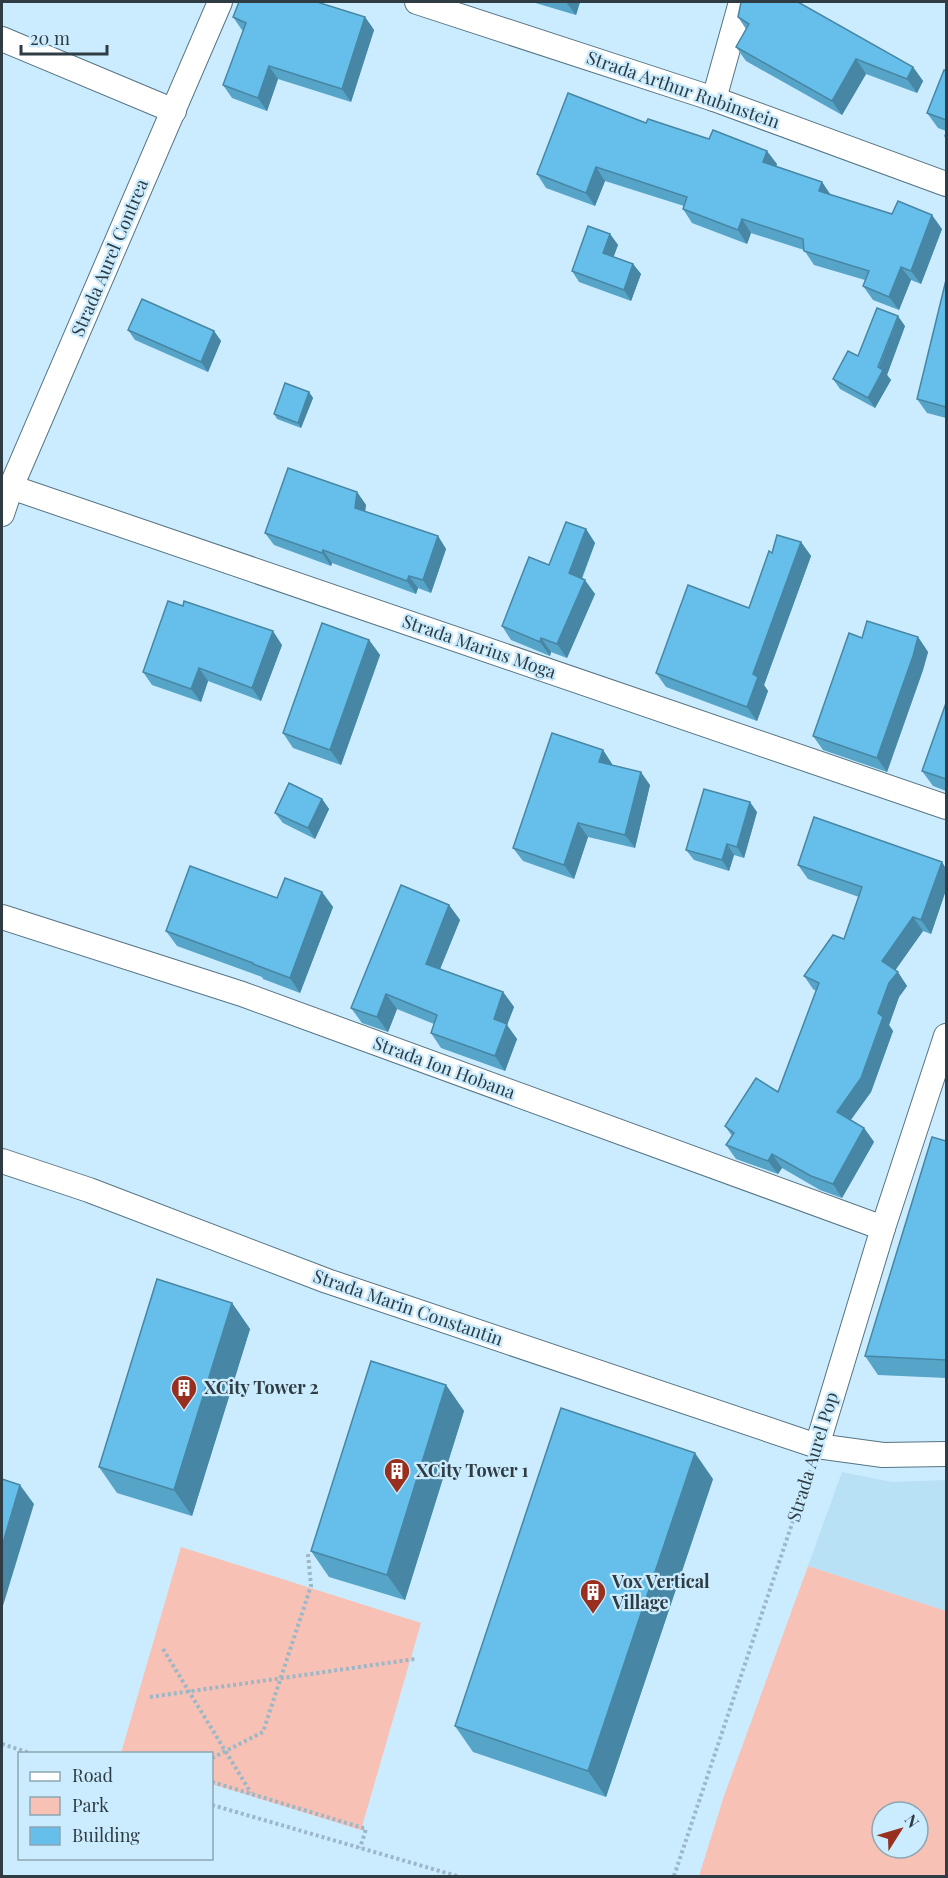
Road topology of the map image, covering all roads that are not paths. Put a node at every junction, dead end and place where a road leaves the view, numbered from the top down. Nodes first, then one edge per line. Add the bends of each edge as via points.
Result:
1 (219, 2) edge
2 (417, 2) edge
3 (741, 2) edge
4 (2, 39) edge
5 (714, 99) junction
6 (174, 111) junction
7 (946, 184) edge
8 (11, 487) junction
9 (2, 514) edge
10 (946, 807) edge
11 (2, 917) edge
12 (946, 1036) edge
13 (2, 1161) edge
14 (883, 1228) junction
15 (817, 1446) junction
16 (946, 1454) edge

1 - 6 street, Strada Aurel Contrea
2 - 5 street, Strada Arthur Rubinstein
3 - 5 street
4 - 6 street
5 - 7 street, Strada Arthur Rubinstein
6 - 8 street, Strada Aurel Contrea
8 - 9 street, Strada Aurel Contrea
8 - 10 street, Strada Marius Moga
11 - 14 street, Strada Ion Hobana via 242,994
12 - 14 street, Strada Aurel Pop
13 - 15 street, Strada Marin Constantin via 327,1281
14 - 15 street, Strada Aurel Pop
15 - 16 street, Strada Marin Constantin via 883,1455

